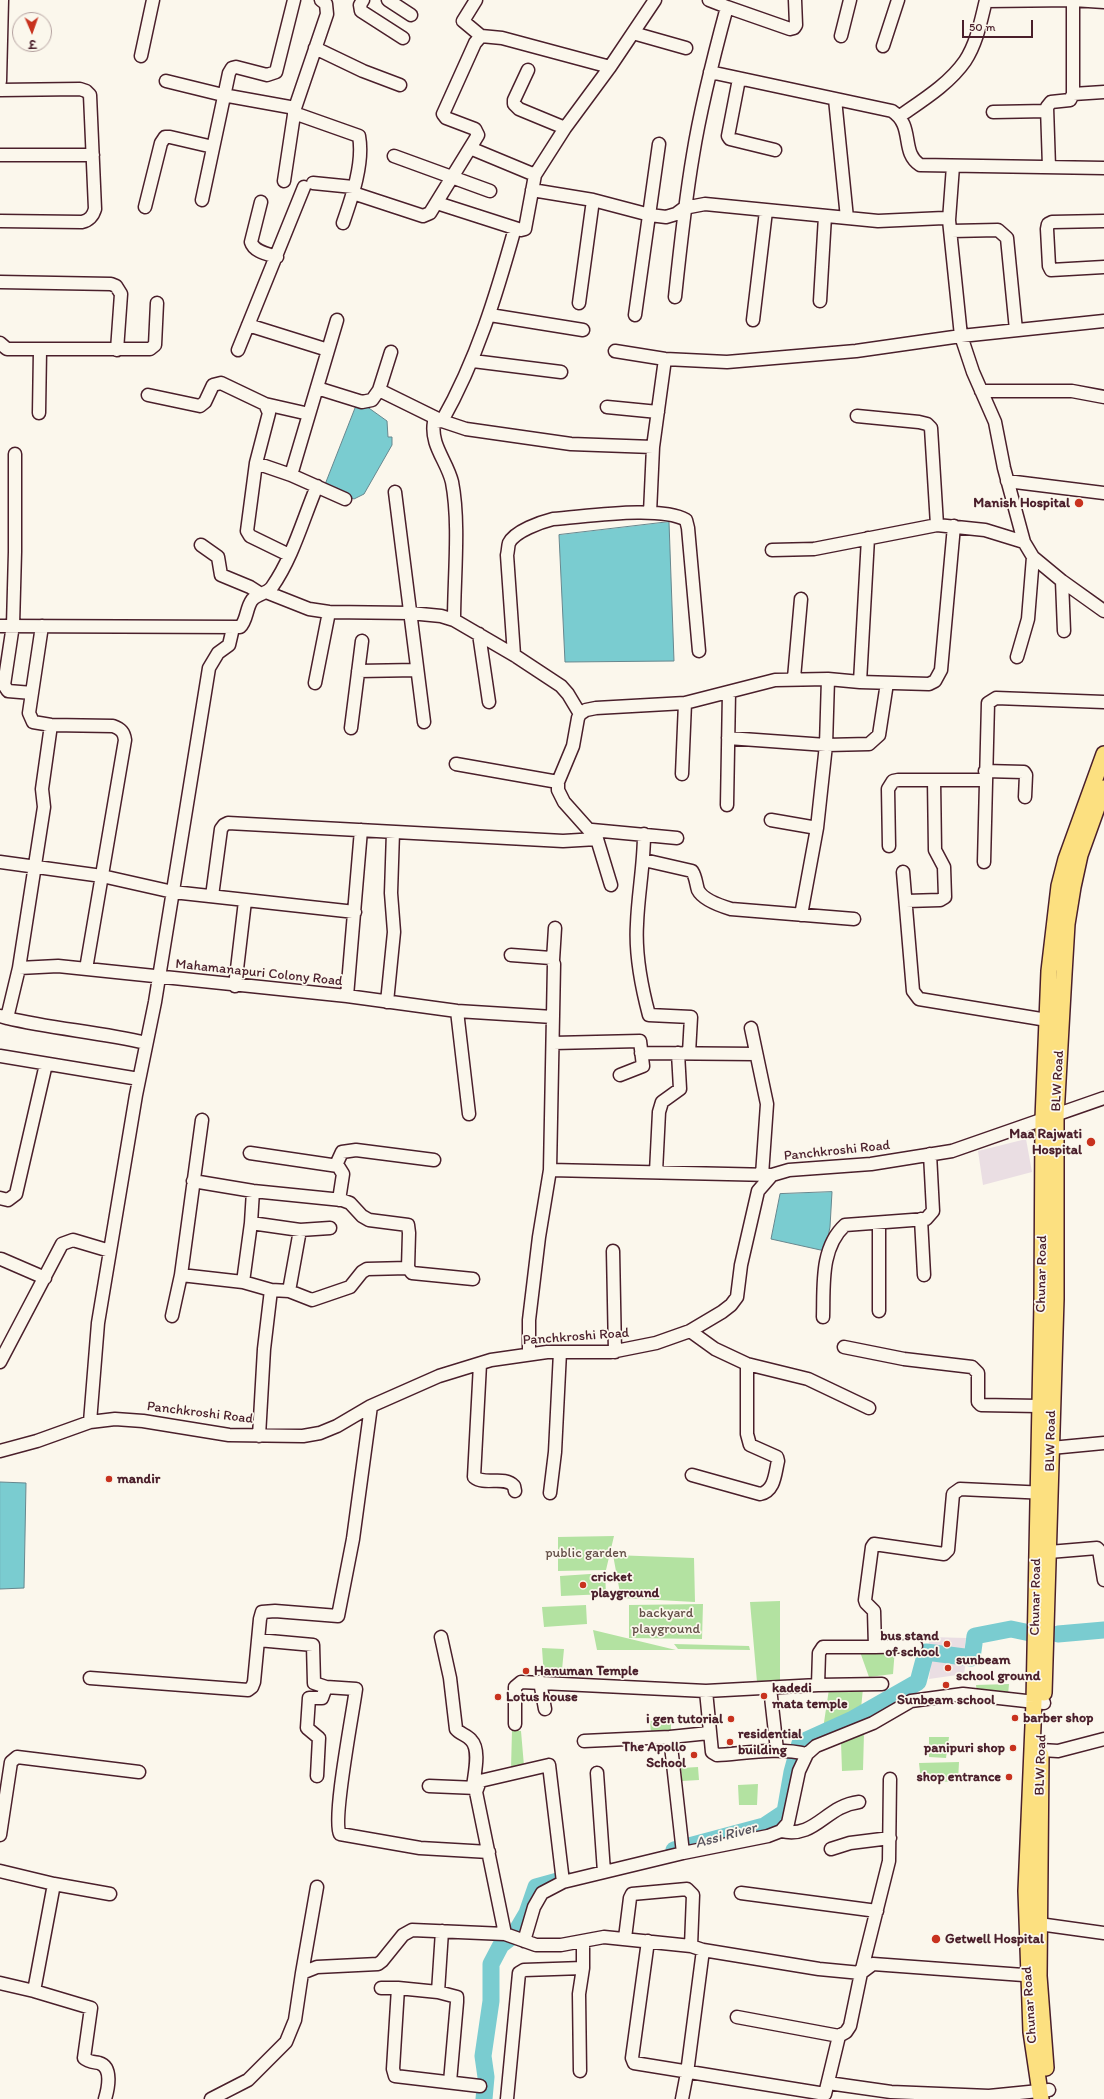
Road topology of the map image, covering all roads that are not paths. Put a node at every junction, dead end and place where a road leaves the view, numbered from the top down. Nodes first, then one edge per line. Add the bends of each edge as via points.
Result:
1 (2, 0) edge
2 (153, 0) edge
3 (294, 0) edge
4 (321, 0) edge
5 (363, 0) edge
6 (388, 0) edge
7 (476, 0) edge
8 (656, 0) edge
9 (709, 0) edge
10 (795, 0) edge
11 (850, 0) edge
12 (898, 0) edge
13 (986, 0) edge
14 (1073, 0) edge
15 (1104, 2) edge
16 (727, 7) junction
17 (1, 13) edge
18 (411, 15) dead end
19 (633, 33) junction
20 (481, 36) junction
21 (841, 36) dead end
22 (403, 38) dead end
23 (884, 46) dead end
24 (315, 48) junction
25 (686, 48) dead end
26 (141, 56) dead end
27 (610, 67) junction
28 (528, 70) dead end
29 (710, 72) junction
30 (739, 79) junction
31 (0, 81) edge
32 (166, 81) dead end
33 (400, 85) dead end
34 (0, 90) edge
35 (1104, 92) edge
36 (1073, 94) junction
37 (223, 95) junction
38 (835, 100) junction
39 (294, 111) junction
40 (1047, 111) junction
41 (993, 112) dead end
42 (900, 116) junction
43 (565, 128) junction
44 (660, 144) dead end
45 (213, 147) junction
46 (470, 148) junction
47 (775, 150) dead end
48 (0, 155) edge
49 (93, 155) junction
50 (394, 156) dead end
51 (953, 166) junction
52 (1049, 167) junction
53 (1104, 168) edge
54 (535, 175) junction
55 (451, 176) junction
56 (284, 181) dead end
57 (355, 183) junction
58 (490, 190) dead end
59 (532, 190) junction
60 (202, 200) dead end
61 (593, 200) junction
62 (261, 202) dead end
63 (437, 203) junction
64 (145, 207) dead end
65 (684, 208) junction
66 (766, 211) junction
67 (650, 215) junction
68 (825, 216) junction
69 (847, 218) junction
70 (0, 221) edge
71 (1104, 221) edge
72 (344, 223) dead end
73 (950, 225) junction
74 (515, 228) junction
75 (277, 257) junction
76 (1104, 267) edge
77 (0, 282) edge
78 (675, 297) dead end
79 (820, 301) dead end
80 (157, 303) dead end
81 (579, 303) dead end
82 (490, 315) junction
83 (635, 315) dead end
84 (337, 320) dead end
85 (753, 320) dead end
86 (1104, 321) edge
87 (248, 325) junction
88 (583, 330) dead end
89 (1016, 330) junction
90 (961, 336) junction
91 (0, 343) edge
92 (40, 350) junction
93 (117, 350) junction
94 (238, 350) dead end
95 (328, 350) junction
96 (614, 351) dead end
97 (391, 352) dead end
98 (665, 359) junction
99 (473, 361) junction
100 (561, 372) dead end
101 (316, 388) junction
102 (379, 390) junction
103 (981, 391) junction
104 (148, 395) dead end
105 (1104, 397) edge
106 (265, 404) junction
107 (607, 407) dead end
108 (658, 412) junction
109 (39, 413) dead end
110 (309, 414) junction
111 (857, 416) dead end
112 (442, 421) junction
113 (653, 447) junction
114 (15, 454) dead end
115 (256, 463) junction
116 (291, 475) junction
117 (1007, 481) junction
118 (316, 486) junction
119 (395, 492) dead end
120 (1104, 493) edge
121 (345, 499) dead end
122 (650, 513) junction
123 (938, 525) junction
124 (954, 526) junction
125 (868, 538) junction
126 (1024, 542) junction
127 (201, 545) dead end
128 (772, 550) dead end
129 (289, 555) junction
130 (1033, 557) junction
131 (1062, 581) junction
132 (264, 593) junction
133 (801, 599) dead end
134 (1104, 611) edge
135 (329, 612) junction
136 (410, 613) junction
137 (454, 620) junction
138 (12, 625) junction
139 (0, 626) edge
140 (42, 626) junction
141 (233, 628) junction
142 (1064, 631) dead end
143 (479, 634) junction
144 (362, 641) dead end
145 (699, 651) dead end
146 (514, 655) junction
147 (1017, 657) dead end
148 (417, 670) junction
149 (358, 671) junction
150 (794, 678) junction
151 (828, 679) junction
152 (860, 682) junction
153 (315, 683) dead end
154 (886, 683) junction
155 (729, 692) junction
156 (32, 693) junction
157 (489, 702) dead end
158 (1104, 702) edge
159 (685, 703) junction
160 (580, 714) junction
161 (424, 722) dead end
162 (51, 725) junction
163 (352, 728) dead end
164 (728, 738) junction
165 (826, 745) junction
166 (1104, 754) edge
167 (456, 764) dead end
168 (682, 774) dead end
169 (985, 776) junction
170 (934, 780) junction
171 (558, 782) junction
172 (1104, 788) edge
173 (1025, 797) dead end
174 (727, 805) dead end
175 (1100, 806) edge
176 (771, 820) dead end
177 (817, 828) junction
178 (361, 830) junction
179 (393, 832) junction
180 (594, 834) junction
181 (644, 834) junction
182 (677, 838) dead end
183 (889, 846) dead end
184 (644, 860) junction
185 (0, 862) edge
186 (984, 862) dead end
187 (35, 868) junction
188 (903, 872) dead end
189 (102, 876) junction
190 (611, 885) dead end
191 (173, 892) junction
192 (212, 896) junction
193 (906, 901) junction
194 (245, 902) junction
195 (356, 912) junction
196 (801, 915) junction
197 (854, 920) dead end
198 (555, 928) dead end
199 (511, 955) dead end
200 (553, 960) junction
201 (19, 968) junction
202 (86, 970) junction
203 (158, 978) junction
204 (235, 986) junction
205 (347, 996) junction
206 (387, 1002) junction
207 (457, 1011) junction
208 (4, 1017) edge
209 (554, 1017) junction
210 (1047, 1020) junction
211 (751, 1028) dead end
212 (146, 1043) junction
213 (553, 1043) junction
214 (642, 1053) junction
215 (684, 1053) junction
216 (756, 1054) junction
217 (0, 1056) edge
218 (46, 1064) junction
219 (620, 1075) dead end
220 (139, 1079) junction
221 (1104, 1098) edge
222 (469, 1114) dead end
223 (1050, 1117) junction
224 (202, 1120) dead end
225 (250, 1153) dead end
226 (930, 1154) junction
227 (434, 1160) dead end
228 (336, 1165) junction
229 (550, 1170) junction
230 (656, 1172) junction
231 (767, 1175) junction
232 (193, 1181) junction
233 (253, 1191) junction
234 (0, 1198) edge
235 (339, 1200) junction
236 (921, 1219) junction
237 (879, 1222) junction
238 (251, 1223) junction
239 (330, 1228) dead end
240 (300, 1230) junction
241 (110, 1251) junction
242 (613, 1251) dead end
243 (1, 1260) dead end
244 (408, 1268) junction
245 (181, 1275) junction
246 (924, 1275) dead end
247 (45, 1278) junction
248 (473, 1279) dead end
249 (243, 1282) junction
250 (271, 1290) junction
251 (289, 1291) junction
252 (879, 1311) dead end
253 (172, 1316) dead end
254 (823, 1317) dead end
255 (690, 1331) junction
256 (844, 1347) dead end
257 (560, 1352) junction
258 (615, 1352) junction
259 (529, 1354) junction
260 (0, 1362) edge
261 (480, 1364) junction
262 (747, 1364) junction
263 (1045, 1405) junction
264 (371, 1406) junction
265 (869, 1408) dead end
266 (90, 1422) junction
267 (259, 1436) junction
268 (1104, 1443) edge
269 (1051, 1448) junction
270 (0, 1451) edge
271 (692, 1475) dead end
272 (515, 1491) dead end
273 (550, 1493) dead end
274 (1044, 1493) junction
275 (1049, 1552) junction
276 (1104, 1580) edge
277 (1041, 1624) junction
278 (441, 1637) dead end
279 (258, 1640) junction
280 (875, 1646) junction
281 (916, 1646) dead end
282 (90, 1678) dead end
283 (540, 1682) junction
284 (882, 1684) dead end
285 (818, 1685) junction
286 (326, 1687) junction
287 (770, 1688) junction
288 (706, 1691) junction
289 (1039, 1702) junction
290 (545, 1710) dead end
291 (515, 1724) dead end
292 (709, 1733) junction
293 (670, 1737) junction
294 (1104, 1738) edge
295 (584, 1741) dead end
296 (776, 1750) junction
297 (1041, 1750) junction
298 (807, 1754) junction
299 (139, 1772) dead end
300 (597, 1773) dead end
301 (317, 1776) dead end
302 (890, 1778) dead end
303 (429, 1786) dead end
304 (475, 1788) junction
305 (859, 1802) dead end
306 (781, 1831) junction
307 (0, 1835) edge
308 (890, 1838) junction
309 (831, 1849) dead end
310 (683, 1850) junction
311 (489, 1852) junction
312 (1033, 1853) junction
313 (604, 1870) junction
314 (0, 1871) edge
315 (563, 1881) junction
316 (54, 1884) junction
317 (317, 1887) dead end
318 (741, 1893) dead end
319 (110, 1894) dead end
320 (877, 1911) junction
321 (1039, 1924) junction
322 (442, 1931) junction
323 (1104, 1934) edge
324 (514, 1937) junction
325 (625, 1938) junction
326 (583, 1941) junction
327 (648, 1942) junction
328 (691, 1946) junction
329 (703, 1950) junction
330 (583, 1968) junction
331 (861, 1972) junction
332 (302, 1973) junction
333 (1033, 1975) junction
334 (0, 1983) edge
335 (381, 1988) dead end
336 (398, 1988) junction
337 (34, 1991) junction
338 (438, 1992) junction
339 (737, 2017) dead end
340 (839, 2036) junction
341 (580, 2071) dead end
342 (687, 2073) junction
343 (450, 2082) junction
344 (480, 2086) dead end
345 (826, 2092) edge
346 (1045, 2095) edge
347 (891, 2096) edge
348 (105, 2099) edge
349 (211, 2099) edge
350 (507, 2099) edge
351 (682, 2099) edge

1 - 17 street
2 - 26 street
3 - 37 street via 276,72 270,75 241,67 232,68 228,72
4 - 24 street via 326,4 327,14
5 - 22 street via 360,5 361,11
6 - 18 street
7 - 20 street via 463,22
8 - 19 street
9 - 16 street
10 - 16 street via 796,25 790,29
11 - 21 street
12 - 23 street
13 - 14 street
13 - 42 street via 974,42 965,60 938,88
14 - 15 street
14 - 36 street
16 - 29 street
17 - 31 street
19 - 25 street
19 - 27 street
20 - 27 street via 502,38
20 - 46 street via 475,43 443,110 446,118 477,131 478,135
24 - 33 street
24 - 39 street
27 - 43 street
28 - 43 street via 514,104 519,109
29 - 30 street
29 - 65 street
30 - 38 street
30 - 47 street via 728,136 730,139
32 - 37 street
34 - 49 street via 86,91 91,100
35 - 36 street
36 - 40 street via 1070,100 1048,104
37 - 39 street
37 - 45 street
38 - 42 street via 882,108
38 - 69 street
39 - 56 street
39 - 57 street via 335,129 358,134 360,148
40 - 41 street
40 - 52 street
42 - 51 street via 914,162 920,165
43 - 54 street
44 - 67 street
45 - 60 street
45 - 64 street via 165,137 161,143
46 - 54 street
46 - 55 street
48 - 49 street
49 - 70 street via 95,209 88,220
50 - 55 street
51 - 52 street
51 - 73 street
52 - 53 street
54 - 59 street
55 - 58 street
55 - 63 street
57 - 63 street via 423,216 430,213
57 - 72 street
57 - 75 street via 353,187 309,185
59 - 61 street
59 - 74 street via 525,229
61 - 67 street
61 - 81 street
62 - 75 street via 252,246
63 - 74 street
65 - 66 street via 706,204
65 - 67 street via 666,217
65 - 78 street
66 - 68 street
66 - 85 street
67 - 83 street
68 - 69 street
68 - 79 street
69 - 73 street via 878,221 944,218
71 - 76 street via 1052,222 1048,224 1047,229 1051,270
73 - 89 street via 998,230 1004,233 1007,238
73 - 90 street
74 - 82 street
75 - 87 street
77 - 93 street via 116,286 121,294
80 - 93 street via 153,348
82 - 88 street
82 - 99 street
84 - 95 street
86 - 89 street
87 - 94 street
87 - 95 street
89 - 90 street
90 - 98 street via 856,351 727,362
90 - 103 street
91 - 92 street via 7,349
92 - 93 street
92 - 109 street
95 - 101 street
96 - 98 street
97 - 102 street
98 - 108 street
99 - 100 street
99 - 112 street
101 - 102 street via 362,402 372,400
101 - 110 street
102 - 112 street
103 - 105 street via 1072,390
103 - 117 street via 995,422
104 - 106 street via 200,406 205,402 213,385 221,384
106 - 110 street
106 - 115 street via 269,413
107 - 108 street
108 - 113 street
110 - 116 street
111 - 123 street via 919,422 931,428
112 - 113 street via 466,429 571,444
112 - 137 street via 434,422 432,433 451,482 455,518
113 - 122 street
114 - 138 street
115 - 116 street
115 - 129 street via 247,531 250,536
116 - 118 street
117 - 120 street
117 - 126 street
118 - 121 street
118 - 129 street
119 - 136 street
122 - 145 street via 686,520
122 - 146 street via 553,519 540,522 515,536 509,543 507,556
123 - 124 street
123 - 125 street
124 - 126 street via 985,530
124 - 154 street via 939,677 929,684
125 - 128 street via 814,549
125 - 152 street
126 - 130 street
127 - 132 street via 218,557 221,575
129 - 132 street via 274,584
130 - 131 street
130 - 147 street via 1028,619
131 - 134 street
131 - 142 street
132 - 135 street via 309,609
132 - 141 street via 251,601 241,626
133 - 150 street
135 - 136 street
135 - 153 street
136 - 137 street
136 - 148 street
137 - 143 street
138 - 139 street
138 - 140 street
138 - 156 street via 5,688 8,691
140 - 141 street
140 - 156 street
141 - 191 street via 229,645 218,653 209,668
143 - 146 street
143 - 157 street
144 - 149 street
146 - 160 street via 560,686
148 - 149 street
148 - 161 street
149 - 163 street
150 - 151 street
150 - 155 street via 775,680
151 - 152 street
151 - 165 street
152 - 154 street
154 - 165 street via 879,735 875,741 869,744
155 - 159 street
155 - 164 street
156 - 162 street via 30,718 36,724
158 - 169 street via 996,698 991,700 986,709
159 - 160 street via 596,708
159 - 168 street
160 - 171 street via 573,746
162 - 187 street via 42,789 44,807
162 - 189 street via 113,726 120,728 124,733 125,740
164 - 165 street
164 - 174 street
165 - 177 street
166 - 210 main road via 1066,859 1059,886 1051,943
167 - 171 street
169 - 170 street
169 - 173 street via 1024,772
169 - 186 street
170 - 183 street via 898,780 890,784
170 - 193 street via 934,850 944,868 945,897 940,900
171 - 180 street via 558,790 564,802
172 - 175 main road, BLW Road
175 - 223 main road, BLW Road via 1080,855 1067,924
176 - 177 street
177 - 196 street
178 - 179 street
178 - 192 street via 228,823 224,825
178 - 195 street
179 - 180 street via 563,841
179 - 206 street via 390,893 394,932
180 - 181 street
180 - 190 street
181 - 182 street
181 - 184 street
184 - 196 street via 692,871 699,892 721,907
184 - 215 street via 637,924 641,984 649,1015 691,1017
185 - 187 street
187 - 189 street
187 - 201 street
188 - 193 street
189 - 191 street
189 - 202 street
191 - 192 street
191 - 203 street
192 - 194 street
193 - 210 street via 913,991 919,999
194 - 195 street
194 - 204 street
195 - 205 street
196 - 197 street
198 - 200 street
199 - 200 street via 548,957
200 - 209 street
201 - 202 street, Mahamanapuri Colony Road via 58,966
201 - 208 street
202 - 203 street, Mahamanapuri Colony Road
203 - 204 street, Mahamanapuri Colony Road
203 - 212 street
204 - 205 street, Mahamanapuri Colony Road
205 - 206 street, Mahamanapuri Colony Road
206 - 207 street, Mahamanapuri Colony Road
207 - 209 street, Mahamanapuri Colony Road
207 - 222 street
208 - 212 street via 31,1024 113,1035
209 - 213 street
210 - 223 main road
211 - 216 street
212 - 220 street
213 - 214 street via 640,1041
213 - 229 street
214 - 215 street
214 - 219 street via 643,1066
215 - 216 street
215 - 230 street via 680,1089 662,1102 659,1112
216 - 231 street via 767,1104
217 - 218 street
218 - 220 street
218 - 234 street via 16,1194 8,1200
220 - 241 street
221 - 223 street, Panchkroshi Road
223 - 226 street, Panchkroshi Road via 952,1151
223 - 263 main road, BLW Road via 1056,1299
224 - 232 street
225 - 228 street
226 - 231 street, Panchkroshi Road via 871,1164 789,1170
226 - 236 street via 933,1210 930,1217
227 - 228 street via 356,1150 342,1152
228 - 235 street via 341,1168 343,1174
229 - 230 street
229 - 259 street via 529,1320
230 - 231 street
231 - 255 street, Panchkroshi Road via 758,1191 741,1264 737,1297 722,1312
232 - 233 street
232 - 245 street
233 - 235 street
233 - 238 street
235 - 244 street via 350,1204 368,1220 408,1225
236 - 237 street
236 - 246 street
237 - 252 street
237 - 254 street via 845,1225 836,1236 825,1264
238 - 240 street
238 - 249 street
239 - 240 street
240 - 251 street
241 - 247 street via 73,1240 62,1244
241 - 266 street via 98,1323
242 - 258 street
243 - 247 street
244 - 248 street via 415,1274
244 - 251 street via 364,1270 350,1287 316,1300
245 - 249 street
245 - 253 street
247 - 260 street
249 - 250 street
250 - 251 street
250 - 267 street via 264,1349
255 - 258 street, Panchkroshi Road via 656,1343
255 - 262 street via 715,1349
256 - 263 street via 904,1359 972,1367 978,1373 978,1402 981,1405
257 - 258 street, Panchkroshi Road
257 - 259 street, Panchkroshi Road
257 - 273 street via 555,1452
259 - 261 street, Panchkroshi Road
261 - 264 street, Panchkroshi Road via 439,1376
261 - 272 street via 474,1477 479,1481 508,1482 514,1486
262 - 265 street via 808,1379
262 - 271 street via 748,1438 750,1445 777,1457 771,1489 760,1494
263 - 269 main road, BLW Road
263 - 274 main road, Chunar Road
264 - 267 street, Panchkroshi Road via 320,1433 303,1436
264 - 279 street via 353,1539 338,1616 265,1611 261,1614
266 - 267 street, Panchkroshi Road via 115,1419 143,1421 229,1435
266 - 270 street, Panchkroshi Road
268 - 269 street
269 - 274 main road, BLW Road
274 - 275 main road, BLW Road
274 - 277 main road, Chunar Road
274 - 280 street via 960,1488 953,1494 948,1550 944,1554 874,1544 865,1600 874,1611
275 - 276 street via 1097,1548
275 - 277 main road, BLW Road
277 - 289 main road, BLW Road
278 - 304 street via 450,1678 456,1729 470,1738 475,1747
279 - 282 street via 254,1682 248,1690
279 - 286 street via 313,1645 314,1683
280 - 281 street
280 - 285 street via 820,1649
283 - 288 street
283 - 290 street
283 - 291 street via 517,1684
284 - 285 street
285 - 287 street
286 - 301 street via 322,1698 309,1698 306,1728 319,1738
286 - 311 street via 356,1689 342,1776 339,1833 343,1836 420,1848
287 - 288 street
287 - 296 street
288 - 292 street
289 - 297 main road, BLW Road
289 - 298 street via 963,1694 911,1701 873,1723 816,1746
289 - 312 main road, Chunar Road
292 - 293 street
292 - 296 street via 712,1752 717,1755
293 - 295 street
293 - 310 street
294 - 297 street via 1058,1751
296 - 298 street
297 - 312 main road, BLW Road
298 - 306 street via 799,1771 788,1823
299 - 307 street via 17,1757 11,1762
300 - 313 street
302 - 308 street
303 - 304 street
304 - 311 street
304 - 315 street via 483,1779 549,1764
305 - 306 street via 843,1805 799,1832
306 - 310 street via 768,1836
308 - 309 street via 850,1843
308 - 320 street via 889,1862
310 - 313 street
311 - 324 street
312 - 321 main road, BLW Road
312 - 333 main road, Chunar Road via 1026,1891
313 - 315 street
314 - 316 street
315 - 324 street via 542,1893
316 - 319 street
316 - 337 street
317 - 332 street
318 - 320 street
320 - 331 street
321 - 323 street
321 - 333 main road, BLW Road
322 - 324 street
322 - 332 street via 409,1930 378,1964 317,1967
322 - 338 street
324 - 326 street via 536,1945
325 - 326 street via 604,1937
325 - 327 street
325 - 328 street via 632,1894 687,1889 693,1894
326 - 330 street
327 - 328 street
327 - 342 street via 632,2058 634,2063
328 - 329 street
329 - 331 street via 819,1969
329 - 342 street
330 - 341 street via 578,1994
330 - 350 street via 524,1970 519,1973
331 - 333 street via 873,1964
331 - 340 street via 850,2026
332 - 349 street via 295,2020 286,2042 248,2080
333 - 346 main road, BLW Road via 1042,2029
334 - 337 street
335 - 336 street
336 - 338 street
336 - 343 street via 393,2073 398,2077
337 - 348 street via 91,2008 84,2058 105,2067 108,2075
338 - 343 street via 457,1997
339 - 340 street
340 - 345 street
342 - 345 street
342 - 351 street
343 - 344 street
345 - 347 street
346 - 347 street

